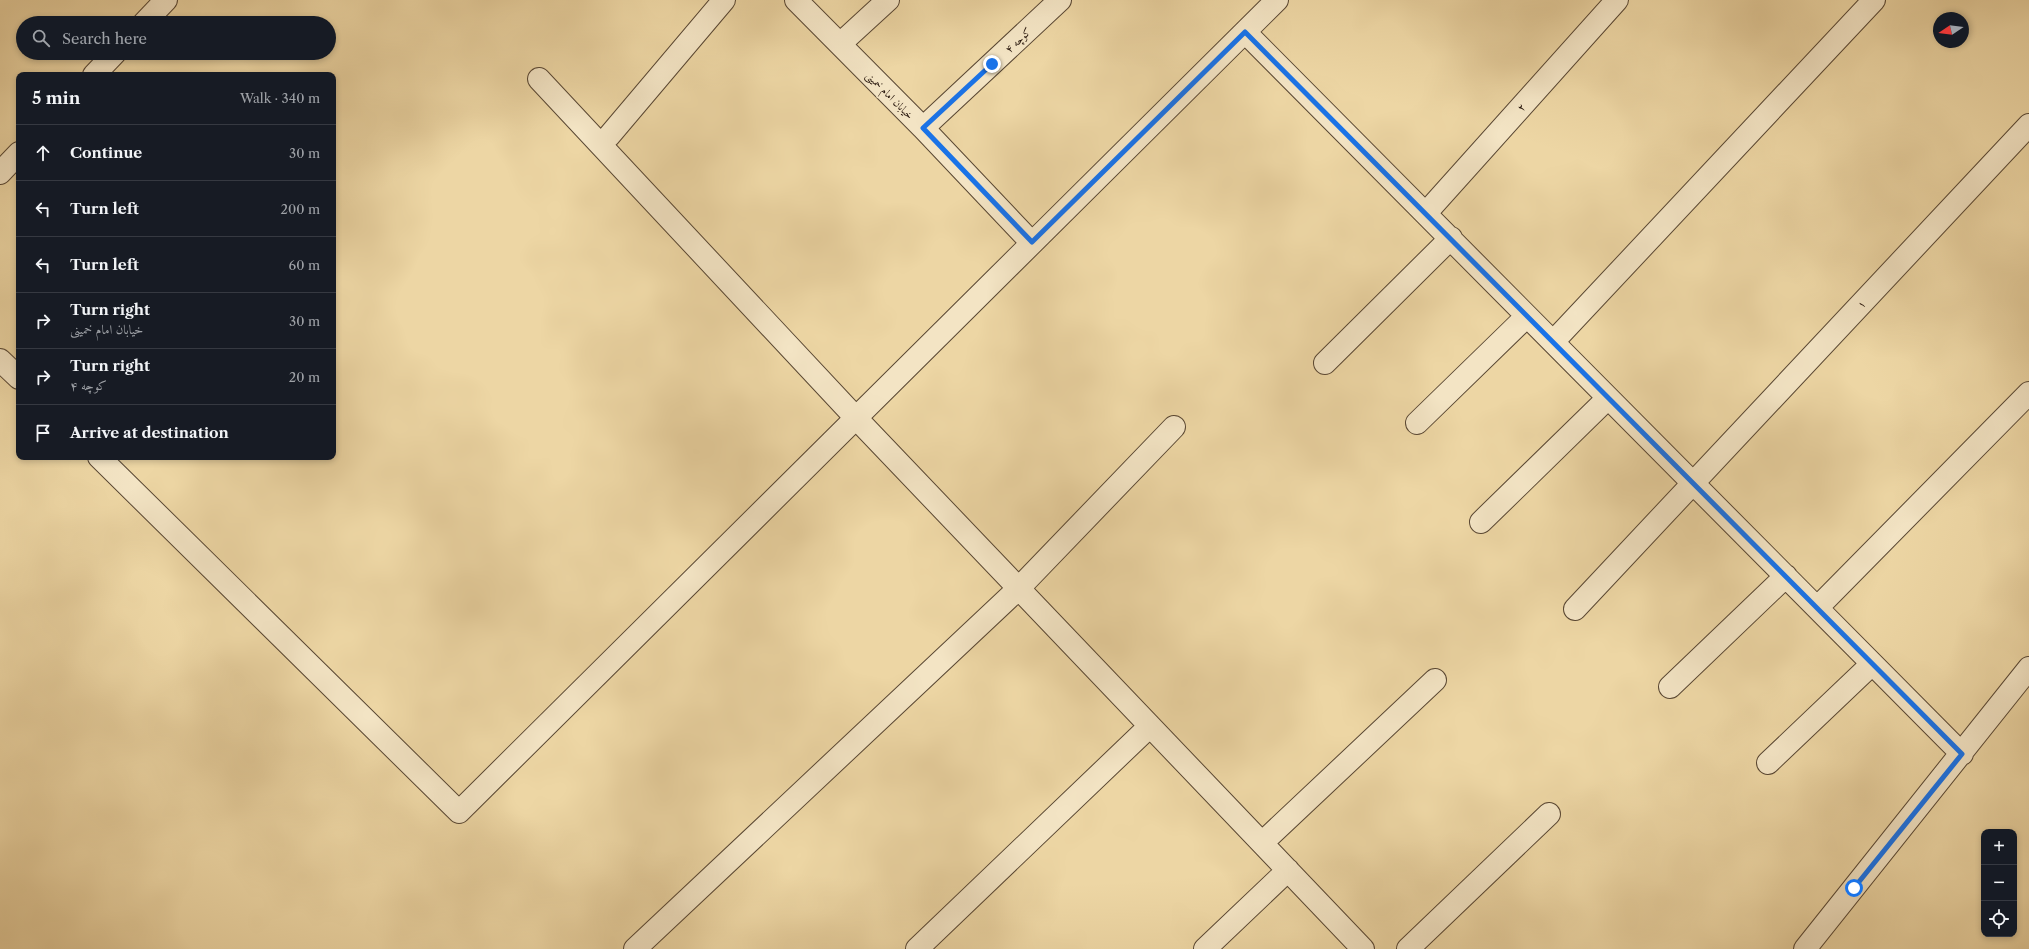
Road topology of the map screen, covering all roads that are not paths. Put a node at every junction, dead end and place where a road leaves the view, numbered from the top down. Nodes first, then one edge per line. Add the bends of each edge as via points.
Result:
1 (166, 0) edge
2 (724, 0) edge
3 (796, 0) edge
4 (888, 0) edge
5 (1060, 0) edge
6 (1277, 0) edge
7 (1617, 0) edge
8 (1874, 0) edge
9 (151, 16) edge
10 (1245, 32) junction
11 (840, 44) junction
12 (108, 60) edge
13 (97, 72) edge
14 (539, 80) dead end
15 (2029, 125) edge
16 (923, 128) junction
17 (609, 136) dead end
18 (16, 156) edge
19 (0, 173) edge
20 (1426, 213) junction
21 (1451, 238) junction
22 (1032, 242) junction
23 (1527, 316) junction
24 (1553, 342) junction
25 (0, 360) edge
26 (1325, 363) dead end
27 (16, 375) edge
28 (2029, 393) edge
29 (1608, 398) junction
30 (856, 418) junction
31 (1417, 423) dead end
32 (1174, 426) dead end
33 (102, 460) edge
34 (1694, 483) junction
35 (1481, 522) dead end
36 (1786, 576) junction
37 (1019, 588) junction
38 (1817, 608) junction
39 (1575, 609) dead end
40 (1872, 664) junction
41 (2029, 668) edge
42 (1435, 680) dead end
43 (1670, 687) dead end
44 (1150, 726) junction
45 (1962, 754) junction
46 (1768, 763) dead end
47 (1549, 814) dead end
48 (1262, 843) junction
49 (1288, 870) junction
50 (635, 949) edge
51 (917, 949) edge
52 (1205, 949) edge
53 (1363, 949) edge
54 (1408, 949) edge
55 (1805, 949) edge

1 - 9 street
2 - 17 street
3 - 11 street, خیابان امام خمینی
4 - 11 street
5 - 16 street, کوچه ۴
6 - 10 street
7 - 20 street, ۲
8 - 24 street
10 - 20 street
10 - 22 street
11 - 16 street, خیابان امام خمینی
12 - 13 street
14 - 30 street
15 - 34 street, ۱
16 - 22 street, خیابان امام خمینی
18 - 19 street
20 - 21 street
21 - 23 street
21 - 26 street
22 - 30 street
23 - 24 street
23 - 31 street
24 - 29 street
25 - 27 street
28 - 38 street
29 - 34 street
29 - 35 street
30 - 33 street via 459,812
30 - 37 street
32 - 37 street
34 - 36 street
34 - 39 street, ۱
36 - 38 street
36 - 43 street
37 - 44 street
37 - 50 street
38 - 40 street
40 - 45 street
40 - 46 street
41 - 45 street
42 - 48 street
44 - 48 street
44 - 51 street
45 - 55 street
47 - 54 street
48 - 49 street
49 - 52 street
49 - 53 street

